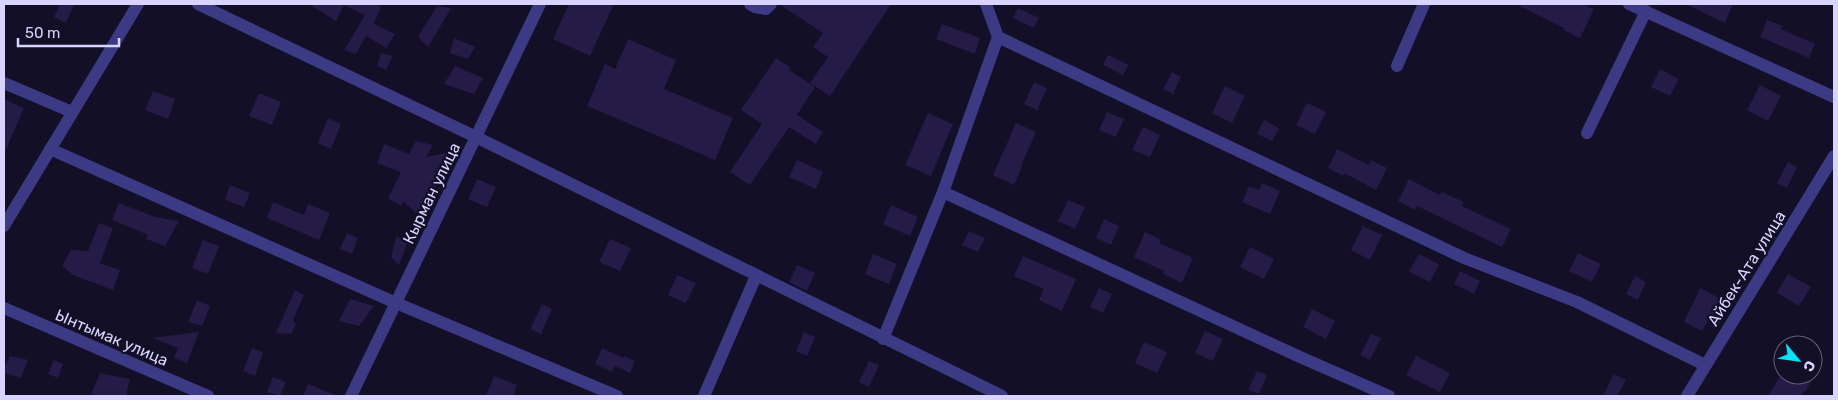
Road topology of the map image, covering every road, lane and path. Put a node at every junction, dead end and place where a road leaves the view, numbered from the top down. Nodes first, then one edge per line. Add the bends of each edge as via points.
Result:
1 (138, 4) edge
2 (198, 4) edge
3 (540, 4) edge
4 (750, 4) edge
5 (771, 4) edge
6 (986, 4) edge
7 (1424, 4) edge
8 (1629, 4) edge
9 (1646, 11) junction
10 (998, 37) junction
11 (1396, 66) dead end
12 (4, 83) edge
13 (1834, 97) edge
14 (72, 112) junction
15 (1587, 133) dead end
16 (476, 137) junction
17 (50, 149) junction
18 (1834, 156) edge
19 (943, 192) junction
20 (5, 219) edge
21 (756, 276) junction
22 (396, 303) junction
23 (4, 308) edge
24 (883, 339) junction
25 (1705, 365) junction
26 (208, 396) edge
27 (351, 396) edge
28 (617, 396) edge
29 (704, 396) edge
30 (1002, 396) edge
31 (1389, 396) edge
32 (1687, 396) edge

1 - 14 street
2 - 16 street
3 - 16 street, Кырман улица
4 - 5 street via 766,8
6 - 10 street
7 - 11 street
8 - 9 street
9 - 13 street
9 - 15 street
10 - 19 street
10 - 25 street via 1464,258 1577,302
12 - 14 street
14 - 17 street
16 - 21 street
16 - 22 street, Кырман улица
17 - 20 street
17 - 22 street
18 - 25 street, Айбек-Ата улица
19 - 24 street
19 - 31 street
21 - 24 street
21 - 29 street
22 - 27 street, Кырман улица
22 - 28 street
23 - 26 street, Ынтымак улица
24 - 30 street
25 - 32 street, Айбек-Ата улица

